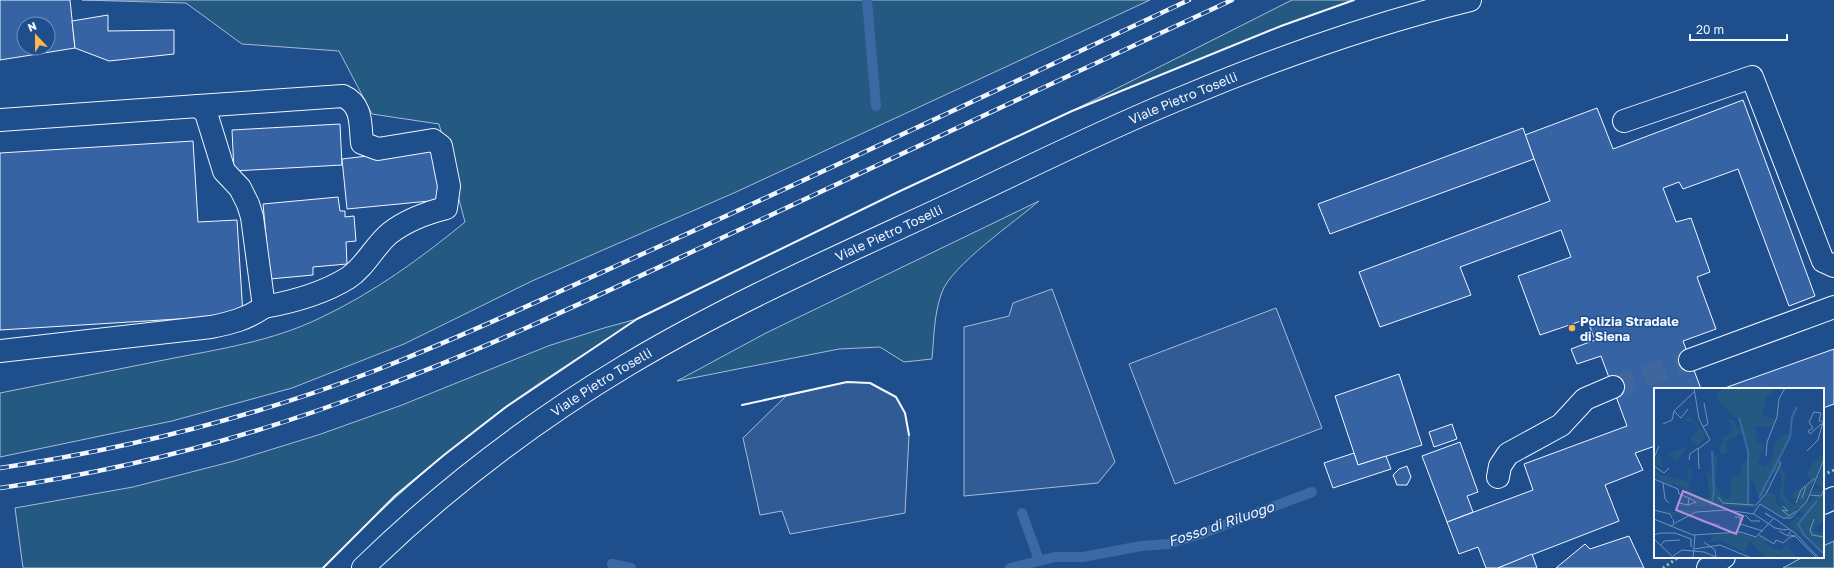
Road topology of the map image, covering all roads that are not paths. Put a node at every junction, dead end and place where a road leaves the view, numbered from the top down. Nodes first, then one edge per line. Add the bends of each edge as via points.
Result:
1 (1470, 0) edge
2 (198, 106) junction
3 (0, 120) edge
4 (1624, 121) dead end
5 (1834, 266) edge
6 (1834, 306) edge
7 (264, 307) junction
8 (0, 351) edge
9 (1690, 360) tunnel mouth
10 (1613, 387) tunnel mouth
11 (1498, 477) dead end
12 (1834, 498) edge
13 (1824, 503) edge
14 (1723, 558) edge
15 (363, 568) edge
16 (1708, 568) edge

1 - 15 main road, Viale Pietro Toselli via 1344,36 1182,97 899,228 707,321 629,364 554,412 468,476
2 - 3 main road
2 - 7 main road via 206,114 224,170 240,188 248,204
2 - 7 main road via 343,96 351,100 358,111 362,143 378,149 433,140 441,146 449,186 446,208 420,215 390,233 349,277 324,290 284,304
4 - 5 main road via 1752,76 1823,261
6 - 9 main road
7 - 8 main road via 236,322 211,327
10 - 11 main road via 1585,399 1561,425 1508,454 1500,466
12 - 13 main road
14 - 16 main road

